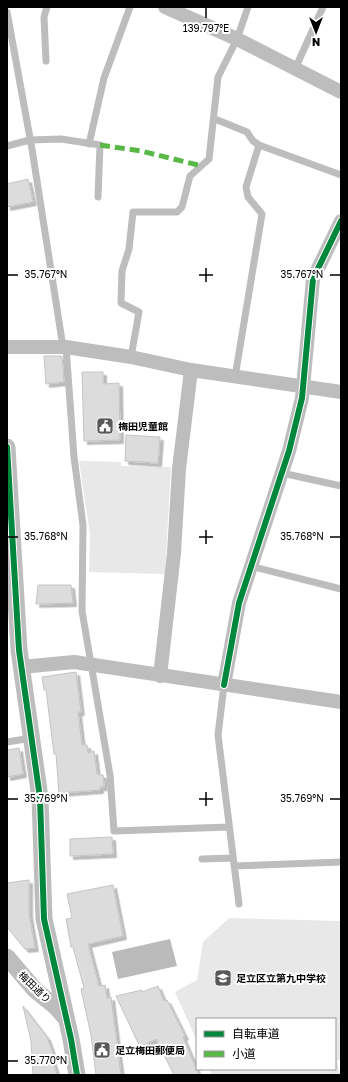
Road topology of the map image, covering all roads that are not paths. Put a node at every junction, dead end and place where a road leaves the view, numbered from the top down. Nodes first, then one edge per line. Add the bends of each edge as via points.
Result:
1 (47, 7) edge
2 (130, 7) edge
3 (165, 7) edge
4 (248, 7) edge
5 (323, 7) edge
6 (7, 12) edge
7 (237, 39) junction
8 (46, 61) dead end
9 (296, 69) junction
10 (341, 92) edge
11 (215, 119) junction
12 (30, 140) junction
13 (89, 144) junction
14 (259, 145) junction
15 (7, 146) edge
16 (341, 175) edge
17 (98, 197) dead end
18 (341, 221) edge
19 (7, 347) edge
20 (65, 347) junction
21 (131, 357) junction
22 (191, 370) junction
23 (236, 377) junction
24 (303, 386) junction
25 (341, 392) edge
26 (7, 447) edge
27 (8, 464) edge
28 (282, 473) junction
29 (341, 486) edge
30 (250, 566) junction
31 (341, 589) edge
32 (91, 665) junction
33 (21, 667) junction
34 (160, 676) junction
35 (224, 685) junction
36 (341, 702) edge
37 (32, 738) junction
38 (7, 742) edge
39 (229, 827) junction
40 (233, 858) junction
41 (202, 859) dead end
42 (341, 862) edge
43 (234, 866) junction
44 (239, 904) dead end
45 (7, 957) edge
46 (64, 1016) junction
47 (77, 1075) edge

1 - 8 lane via 44,17
2 - 13 lane via 104,78
3 - 7 street
4 - 7 lane
5 - 9 lane
6 - 12 lane
7 - 9 street
7 - 11 lane via 218,77
9 - 10 street
11 - 14 lane via 247,132
11 - 21 lane via 209,159 190,176 182,208 177,212 133,212 122,271 121,303 139,312
12 - 13 lane via 61,139
12 - 15 lane
12 - 20 lane
13 - 17 lane via 100,145
14 - 16 lane
14 - 23 lane via 246,187 248,197 262,214
18 - 24 street via 313,279
19 - 20 street
20 - 21 street
20 - 32 lane via 74,457 83,525 82,611
21 - 22 street
22 - 23 street
22 - 34 street
23 - 24 street
24 - 25 street
24 - 28 street via 290,451
26 - 27 street
27 - 33 street
28 - 29 lane
28 - 30 street
30 - 31 lane
30 - 35 street via 239,603
32 - 33 street via 74,662
32 - 34 street
32 - 39 lane via 110,774 114,831
33 - 37 street
34 - 35 street
35 - 36 street
35 - 39 lane via 218,735
37 - 38 lane
37 - 46 street via 40,798 44,919
39 - 40 lane
40 - 41 lane
40 - 43 lane
42 - 43 lane
43 - 44 lane
45 - 46 street, 梅田通り via 35,990
46 - 47 street

